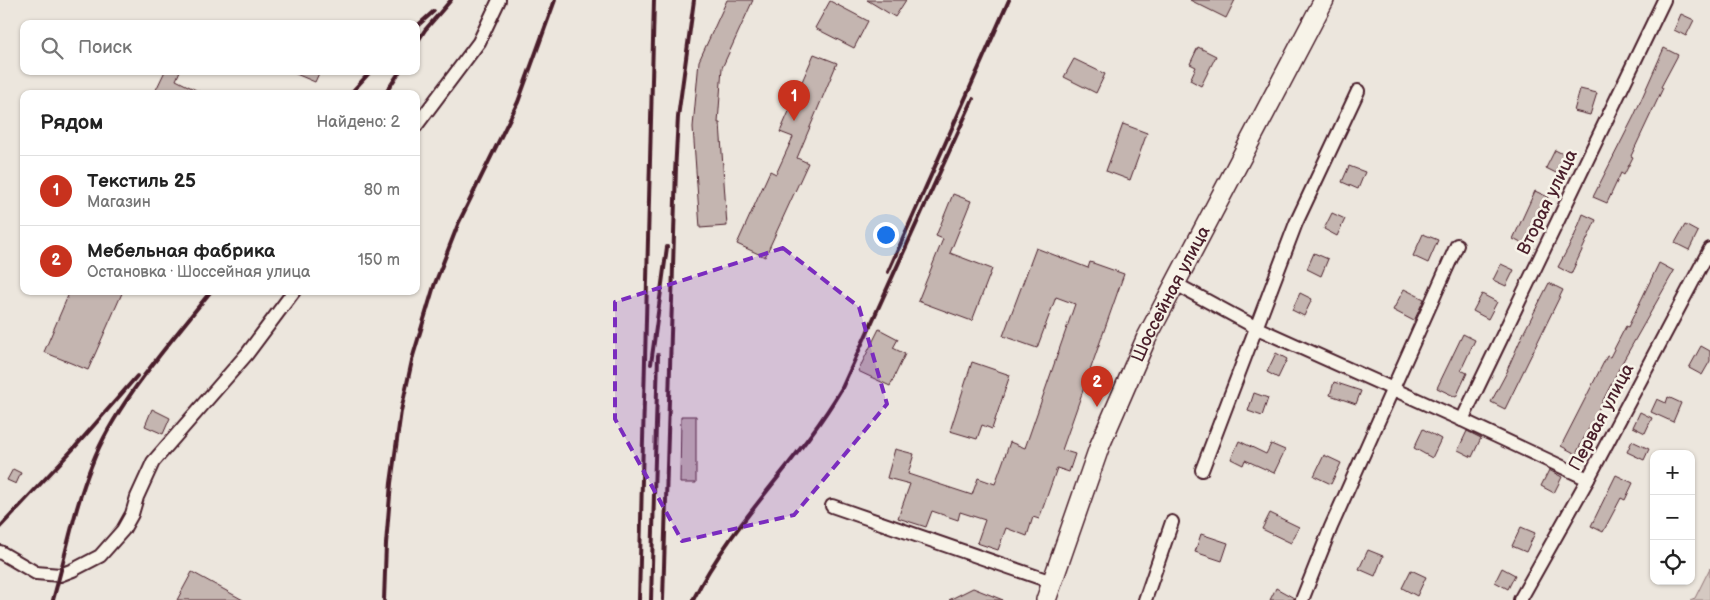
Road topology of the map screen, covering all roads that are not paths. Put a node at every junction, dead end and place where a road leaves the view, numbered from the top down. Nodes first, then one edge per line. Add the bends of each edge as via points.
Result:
1 (499, 0) edge
2 (1324, 0) edge
3 (1664, 0) edge
4 (1358, 91) dead end
5 (420, 121) edge
6 (1457, 245) dead end
7 (1710, 249) edge
8 (1174, 283) junction
9 (291, 295) edge
10 (1257, 328) junction
11 (1392, 388) junction
12 (1462, 420) junction
13 (1202, 470) dead end
14 (1588, 479) junction
15 (832, 506) dead end
16 (1172, 522) dead end
17 (0, 552) edge
18 (1052, 582) junction
19 (1046, 600) edge
20 (1144, 600) edge
21 (1302, 600) edge
22 (1520, 600) edge

1 - 5 street via 479,42
2 - 8 main road, Шоссейная улица
3 - 12 street, Вторая улица
4 - 10 street via 1296,223
6 - 11 street
7 - 14 street, Первая улица
8 - 10 street
8 - 18 main road, Шоссейная улица via 1110,420
9 - 17 street via 247,354 153,462 123,530 100,556 60,575 36,573
10 - 11 street
10 - 13 street
11 - 12 street
11 - 21 street
12 - 14 street
14 - 22 street, Первая улица
15 - 18 street
16 - 20 street
18 - 19 main road, Шоссейная улица

